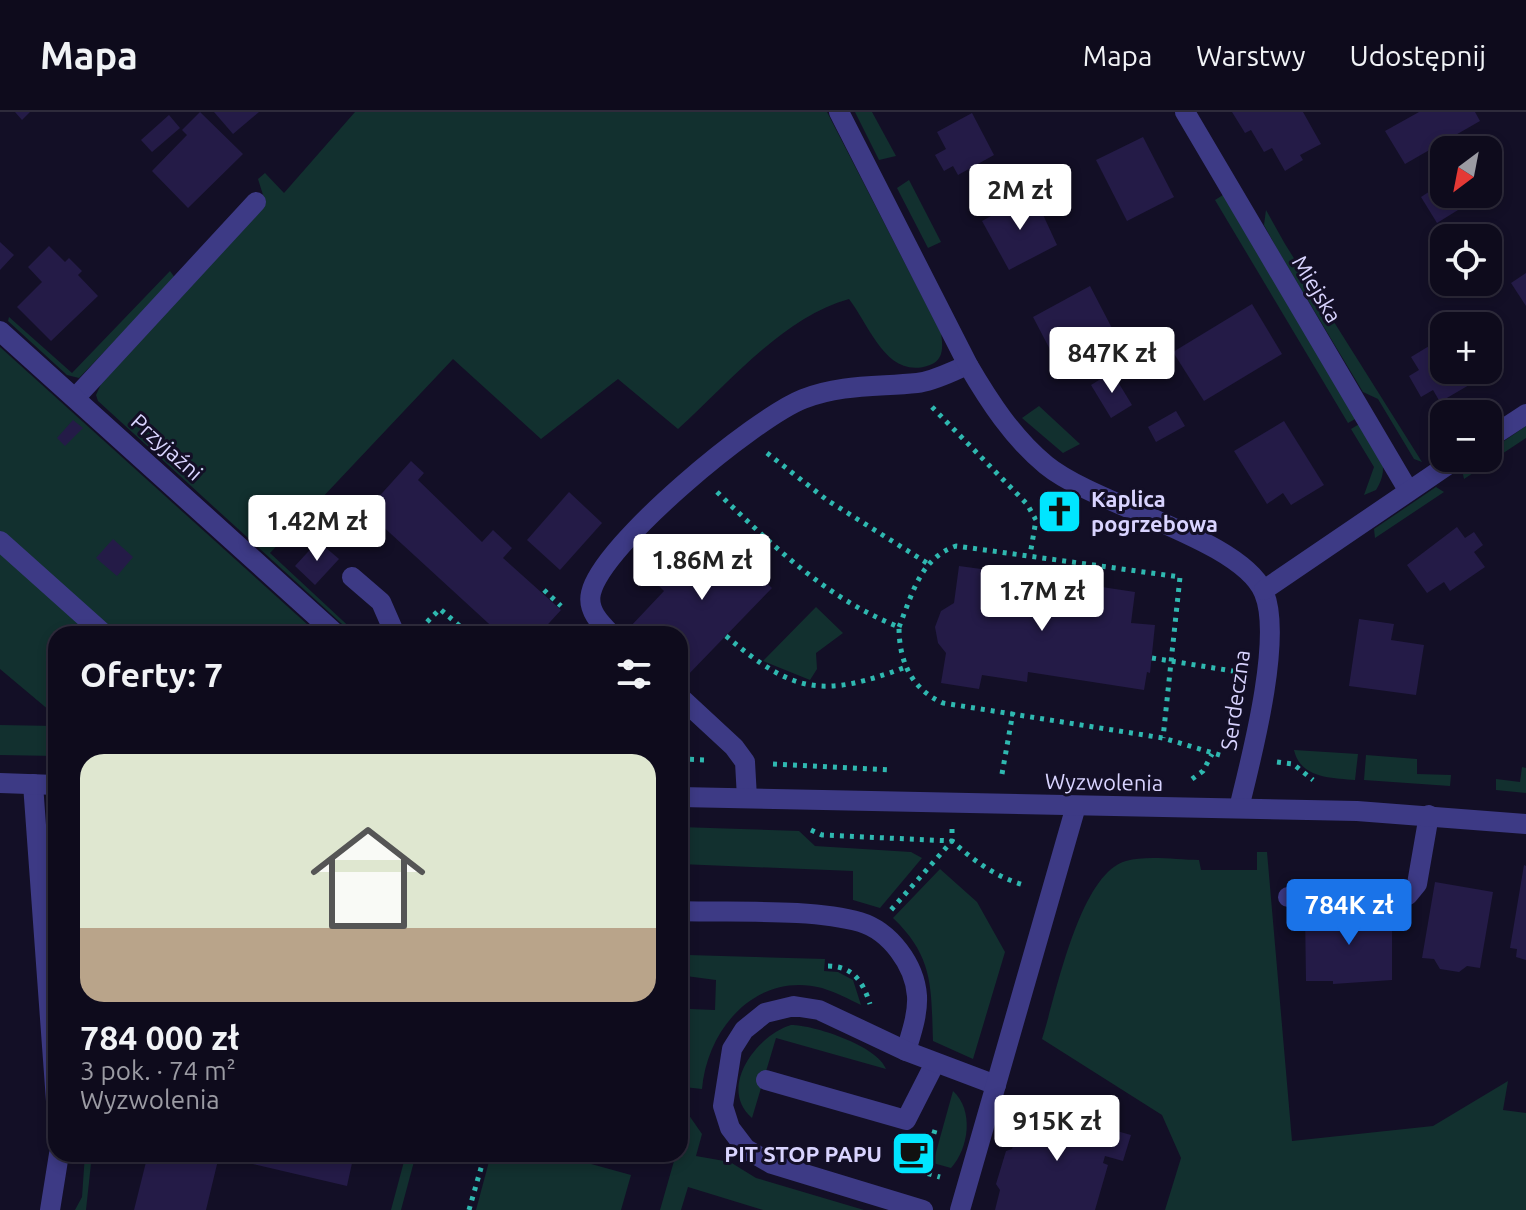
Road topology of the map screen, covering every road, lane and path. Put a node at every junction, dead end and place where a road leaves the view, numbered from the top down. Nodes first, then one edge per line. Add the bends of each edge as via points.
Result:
1 (839, 112) edge
2 (1185, 112) edge
3 (256, 202) dead end
4 (0, 331) edge
5 (968, 365) junction
6 (76, 397) junction
7 (930, 406) dead end
8 (1526, 414) edge
9 (1502, 430) edge
10 (744, 435) junction
11 (696, 472) junction
12 (1436, 472) edge
13 (1408, 490) junction
14 (0, 541) edge
15 (1030, 555) junction
16 (927, 563) junction
17 (352, 577) dead end
18 (1264, 590) junction
19 (95, 626) edge
20 (327, 626) edge
21 (392, 626) edge
22 (425, 626) edge
23 (460, 626) edge
24 (605, 626) edge
25 (899, 627) junction
26 (726, 636) dead end
27 (1152, 658) dead end
28 (1171, 663) junction
29 (906, 667) junction
30 (1268, 674) junction
31 (688, 704) edge
32 (1163, 738) junction
33 (1251, 758) junction
34 (688, 759) edge
35 (745, 762) junction
36 (904, 771) dead end
37 (0, 783) edge
38 (33, 784) junction
39 (48, 785) edge
40 (688, 797) edge
41 (747, 798) junction
42 (1076, 806) junction
43 (1239, 808) junction
44 (1429, 815) junction
45 (1526, 824) edge
46 (802, 825) dead end
47 (1288, 897) dead end
48 (688, 911) edge
49 (875, 928) junction
50 (828, 966) dead end
51 (48, 991) edge
52 (868, 1033) junction
53 (906, 1051) junction
54 (935, 1063) junction
55 (766, 1080) dead end
56 (996, 1085) junction
57 (935, 1128) dead end
58 (58, 1162) edge
59 (483, 1162) edge
60 (968, 1184) junction
61 (50, 1210) edge
62 (469, 1210) edge
63 (923, 1210) edge
64 (960, 1210) edge

1 - 5 street
2 - 13 street, Miejska
3 - 6 street
4 - 6 street, Przyjaźni
5 - 10 street via 929,380 869,384 813,396
5 - 18 street via 1005,421 1046,465 1228,556
6 - 20 street, Przyjaźni
7 - 15 path via 1027,504 1036,520
8 - 9 street
10 - 11 street
10 - 16 path via 827,500
11 - 24 street via 604,566 590,595 592,609
11 - 25 path via 796,566 872,617
12 - 13 street
13 - 18 street
14 - 19 street
15 - 16 path via 956,546
15 - 28 path via 1180,577
16 - 25 path
17 - 21 street via 381,602
18 - 30 street, Serdeczna
22 - 23 path via 440,609
25 - 29 path
26 - 29 path via 759,664 814,686 861,683
27 - 28 path
28 - 30 path
28 - 32 path
29 - 32 path via 916,686 943,703
30 - 33 street, Serdeczna
31 - 35 street
32 - 33 path via 1212,754
33 - 43 street, Serdeczna
34 - 35 path
35 - 36 path
35 - 41 street
37 - 38 street
38 - 39 street
38 - 51 street
40 - 41 street, Wyzwolenia
41 - 42 street, Wyzwolenia
42 - 43 street, Wyzwolenia
42 - 56 street
43 - 44 street, Wyzwolenia
44 - 45 street, Wyzwolenia
44 - 47 street via 1417,884 1408,895
46 - 49 path via 822,835 952,841
48 - 49 street via 830,917
49 - 53 street via 892,942 914,977 917,998
50 - 52 path via 845,968 860,979 870,1004
52 - 53 street
52 - 63 street via 819,1010 794,1006 765,1013 732,1049 723,1106 730,1128 746,1149 772,1164
53 - 54 street
54 - 55 street via 906,1120
54 - 56 street
56 - 60 street
57 - 60 path via 922,1172
58 - 61 street
59 - 62 path
60 - 64 street

